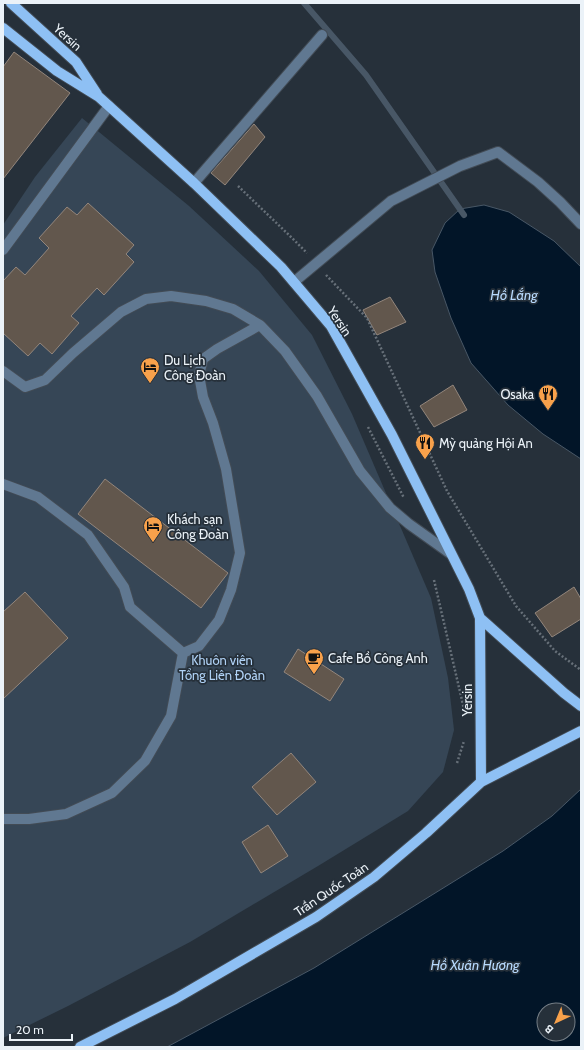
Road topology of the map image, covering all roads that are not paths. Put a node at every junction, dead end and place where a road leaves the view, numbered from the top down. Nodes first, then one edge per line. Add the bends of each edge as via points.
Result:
1 (11, 3) edge
2 (3, 28) edge
3 (322, 35) dead end
4 (99, 97) junction
5 (109, 106) junction
6 (194, 183) junction
7 (581, 224) edge
8 (3, 250) edge
9 (294, 282) junction
10 (260, 325) junction
11 (3, 372) edge
12 (3, 484) edge
13 (451, 554) junction
14 (480, 618) junction
15 (184, 653) junction
16 (579, 702) edge
17 (581, 731) edge
18 (481, 782) junction
19 (3, 819) edge
20 (80, 1047) edge

1 - 4 main road, Yersin via 76,62
2 - 4 main road, Yersin via 57,71
3 - 6 lane
4 - 5 main road, Yersin
5 - 6 main road, Yersin
5 - 8 lane
6 - 9 main road, Yersin via 282,267
7 - 9 lane via 538,182 498,152 460,166 391,201
9 - 13 main road, Yersin via 331,326 392,435
10 - 11 lane via 233,309 206,301 171,296 146,299 121,312 44,380 25,387
10 - 13 lane via 290,358 316,396 360,472 390,508
10 - 15 lane via 203,359 199,375 226,469 240,553 231,590 219,620 199,646
12 - 15 lane via 38,497 88,535 124,587 130,607
13 - 14 main road, Yersin
14 - 16 main road, Yersin via 564,693
14 - 18 main road, Yersin
15 - 19 lane via 171,716 145,761 112,793 66,814 29,819
17 - 18 main road, Trần Quốc Toản
18 - 20 main road, Trần Quốc Toản via 374,877 316,917 175,999

